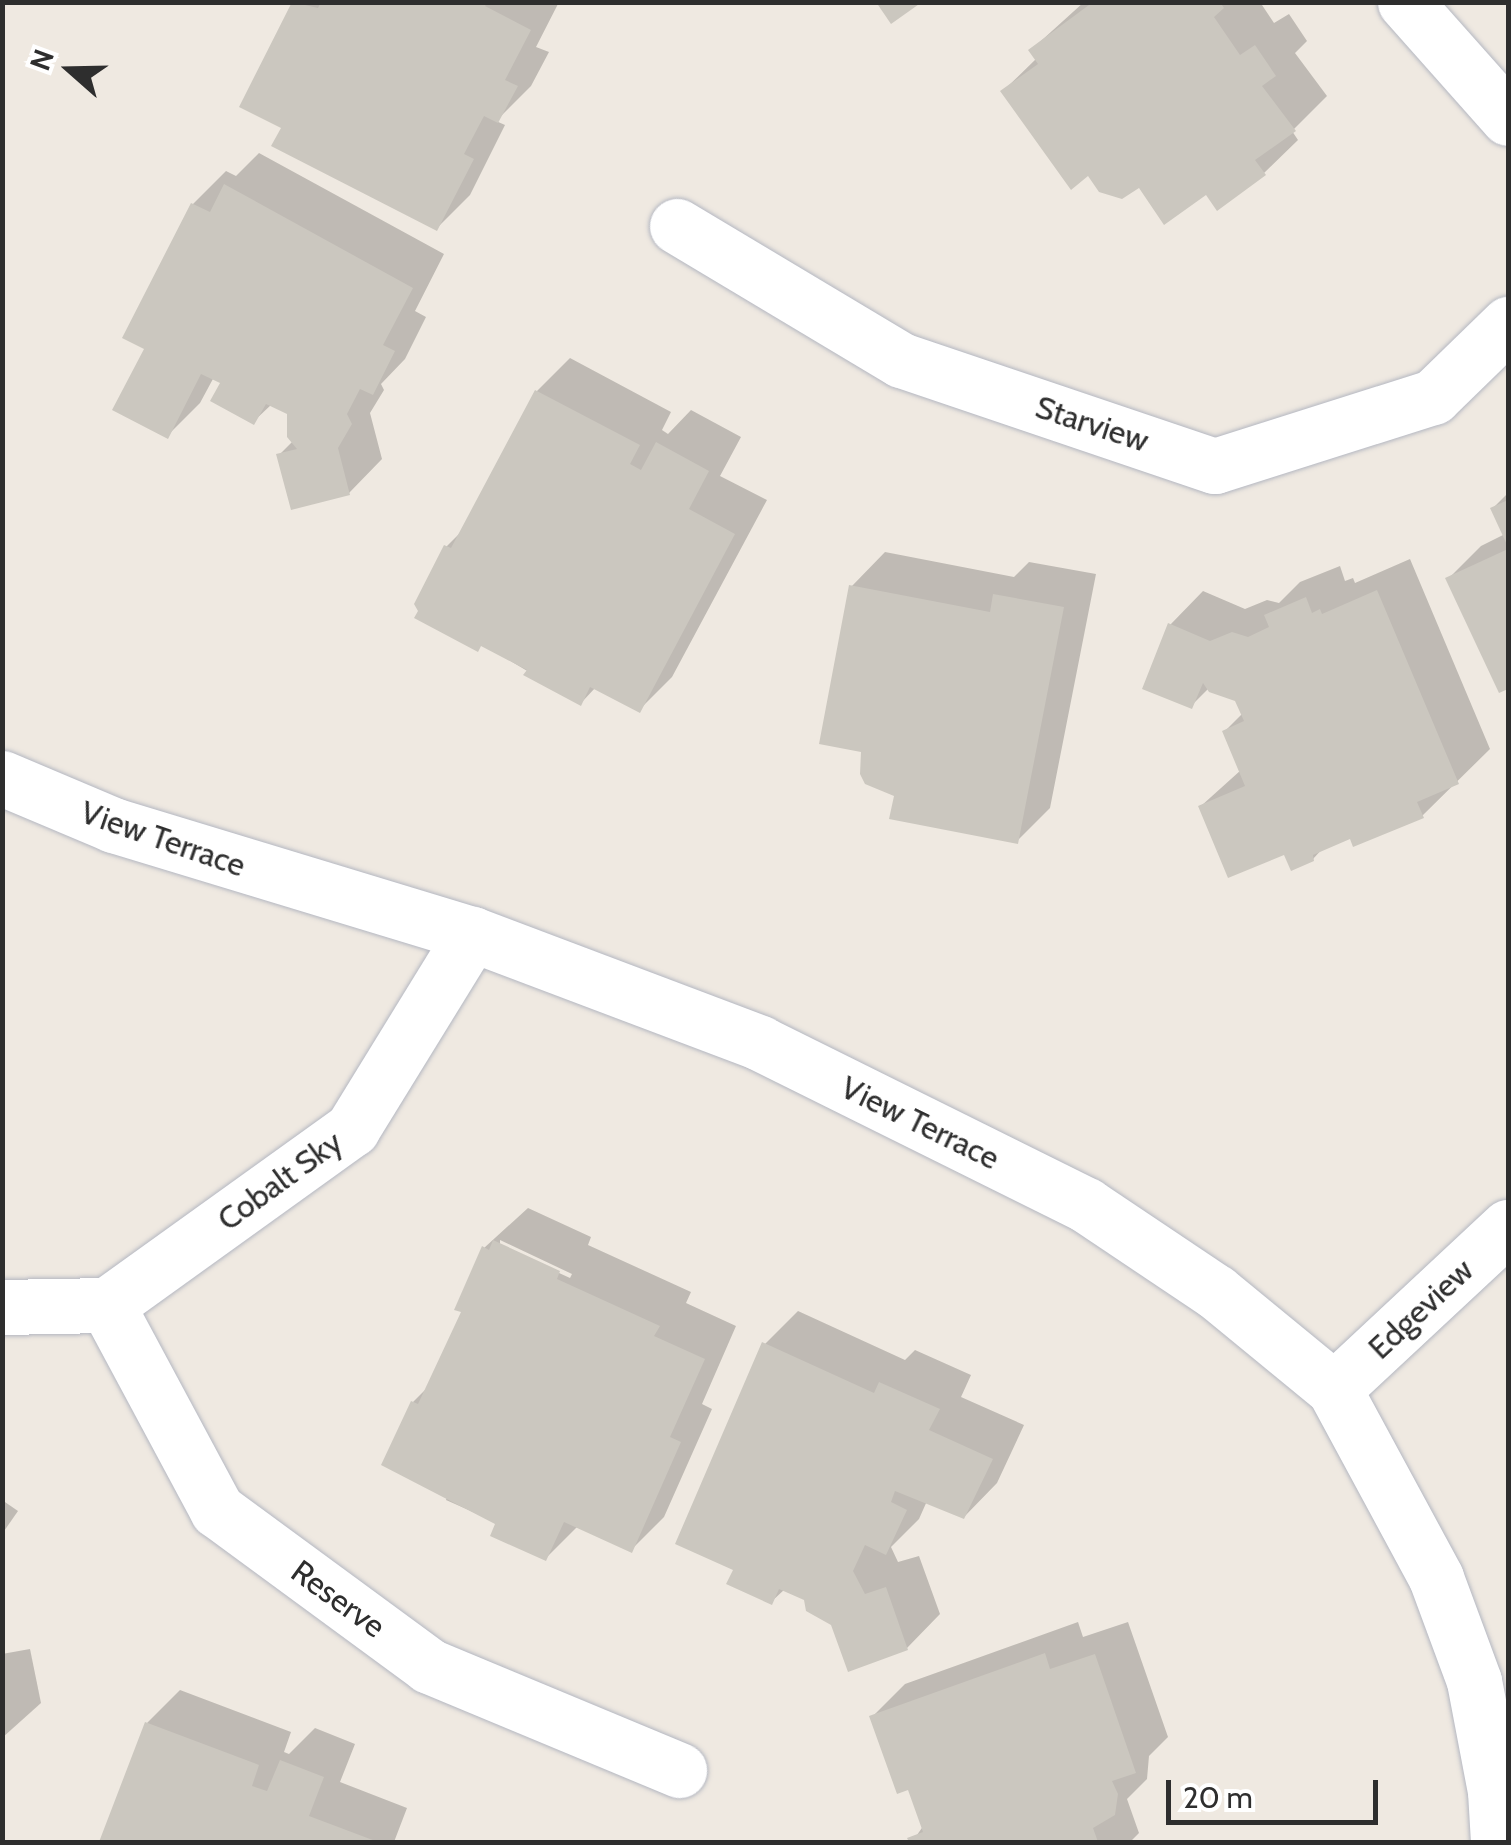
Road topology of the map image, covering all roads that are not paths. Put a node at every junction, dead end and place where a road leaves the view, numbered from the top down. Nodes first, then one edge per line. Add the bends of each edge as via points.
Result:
1 (1406, 2) edge
2 (1508, 118) edge
3 (677, 226) dead end
4 (1508, 324) edge
5 (2, 778) edge
6 (472, 934) junction
7 (1508, 1227) edge
8 (107, 1304) junction
9 (2, 1307) edge
10 (1334, 1389) junction
11 (680, 1770) dead end
12 (1498, 1842) edge

1 - 2 street
3 - 4 street, Starview via 901,360 1216,466 1433,397
5 - 6 street, View Terrace via 113,826
6 - 8 street, Cobalt Sky via 352,1129
6 - 10 street, View Terrace via 760,1043 1086,1205 1216,1292
7 - 10 street, Edgeview
8 - 9 street
8 - 11 street, Reserve via 217,1510 429,1666
10 - 12 street, View Terrace via 1436,1578 1474,1681

